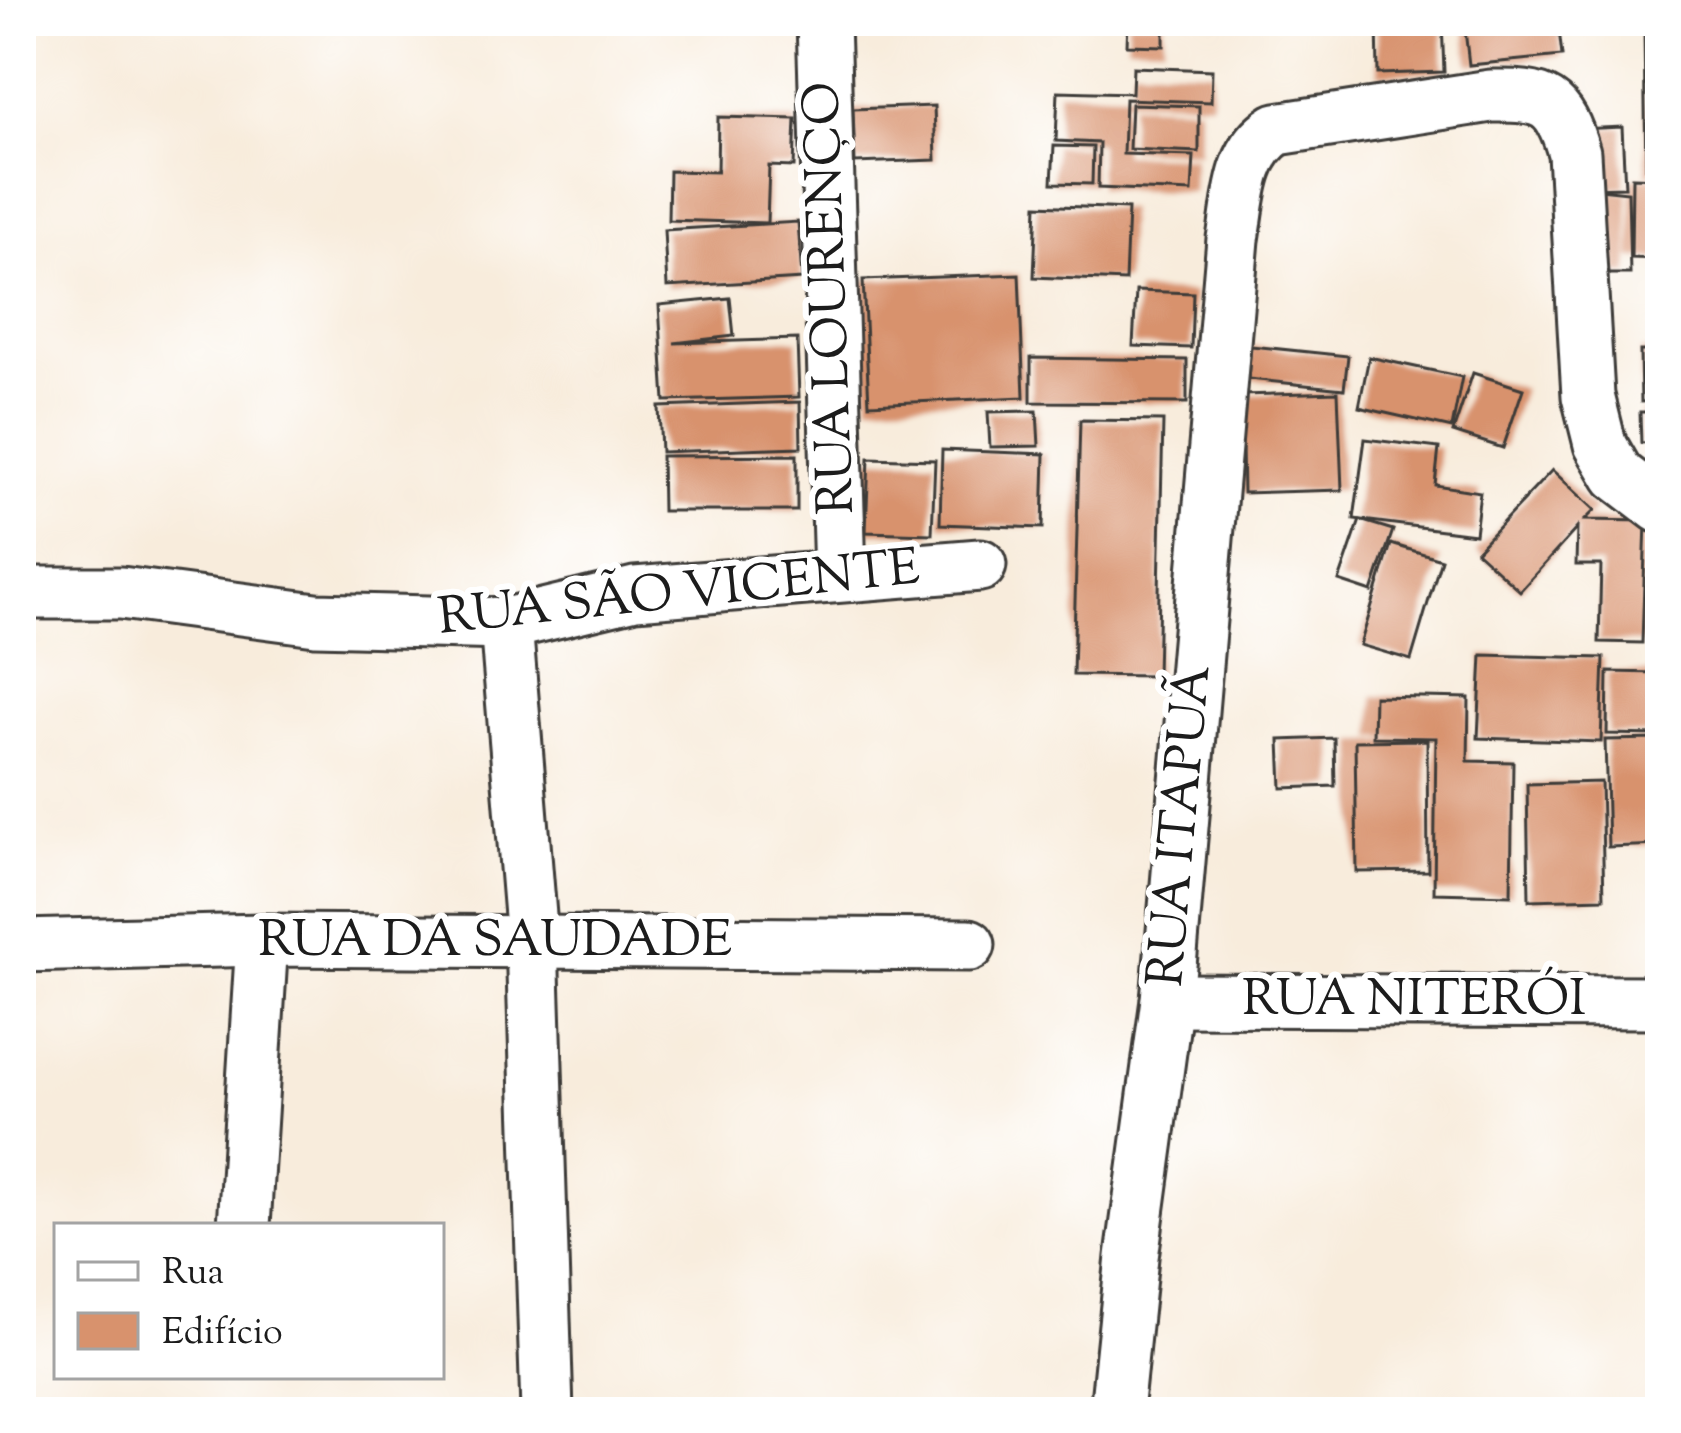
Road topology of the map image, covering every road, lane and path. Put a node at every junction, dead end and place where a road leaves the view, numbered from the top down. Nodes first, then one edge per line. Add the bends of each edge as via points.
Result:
1 (823, 21) edge
2 (1660, 507) edge
3 (980, 565) dead end
4 (840, 575) junction
5 (21, 593) edge
6 (506, 624) junction
7 (262, 940) junction
8 (532, 940) junction
9 (969, 945) dead end
10 (21, 946) edge
11 (1167, 1000) junction
12 (1660, 1002) edge
13 (244, 1223) edge
14 (547, 1412) edge
15 (1116, 1412) edge

1 - 4 street, RUA LOURENÇO
2 - 11 street, RUA ITAPUÃ via 1618,476 1600,444 1588,396 1574,153 1556,108 1522,95 1491,96 1277,128 1261,138 1250,154 1234,239
3 - 4 street, RUA SÃO VICENTE
4 - 6 street, RUA SÃO VICENTE via 635,593
5 - 6 street, RUA SÃO VICENTE via 121,593 316,619
6 - 8 street
7 - 8 street, RUA DA SAUDADE
7 - 10 street, RUA DA SAUDADE
7 - 13 street
8 - 9 street, RUA DA SAUDADE
8 - 14 street
11 - 12 street, RUA NITERÓI
11 - 15 street, RUA ITAPUÃ

